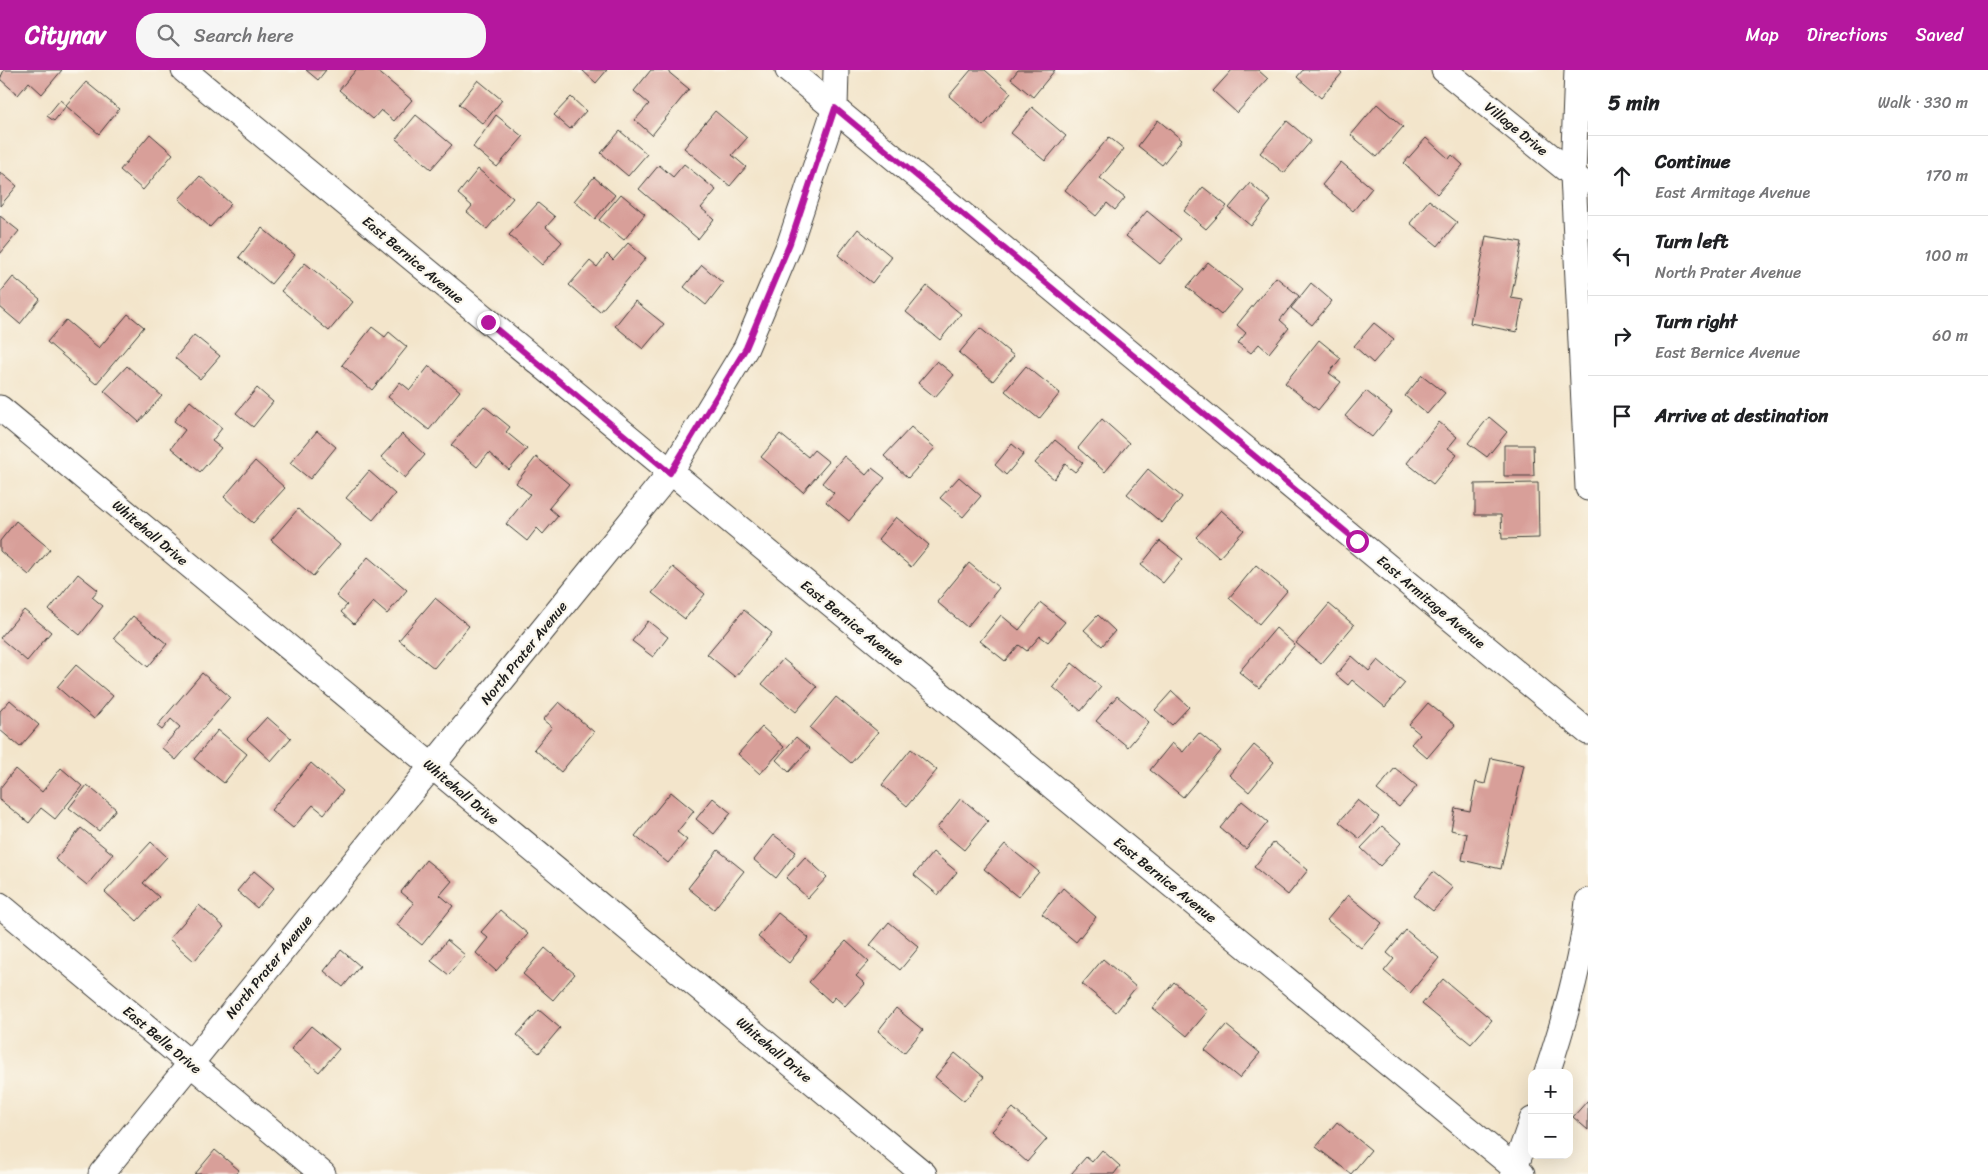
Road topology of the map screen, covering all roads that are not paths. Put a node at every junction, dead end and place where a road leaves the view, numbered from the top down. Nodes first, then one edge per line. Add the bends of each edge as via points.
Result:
1 (184, 70) edge
2 (788, 70) edge
3 (836, 70) edge
4 (1444, 70) edge
5 (1577, 70) edge
6 (835, 108) junction
7 (1581, 181) edge
8 (0, 408) edge
9 (670, 473) junction
10 (1588, 488) edge
11 (1588, 732) edge
12 (431, 767) junction
13 (1588, 900) edge
14 (0, 905) edge
15 (190, 1064) junction
16 (1548, 1069) edge
17 (1528, 1134) edge
18 (1517, 1172) edge
19 (101, 1174) edge
20 (323, 1174) edge
21 (924, 1174) edge

1 - 9 street, East Bernice Avenue
2 - 6 street, East Armitage Avenue
3 - 6 street, North Prater Avenue
4 - 7 street, Village Drive
5 - 7 street
6 - 9 street, North Prater Avenue via 790,243 746,348
6 - 11 street, East Armitage Avenue
7 - 10 street
8 - 12 street, Whitehall Drive
9 - 12 street, North Prater Avenue
9 - 18 street, East Bernice Avenue
12 - 15 street, North Prater Avenue
12 - 21 street, Whitehall Drive
13 - 16 street via 1586,922
14 - 15 street, East Belle Drive
15 - 19 street, North Prater Avenue
15 - 20 street, East Belle Drive
17 - 18 street

